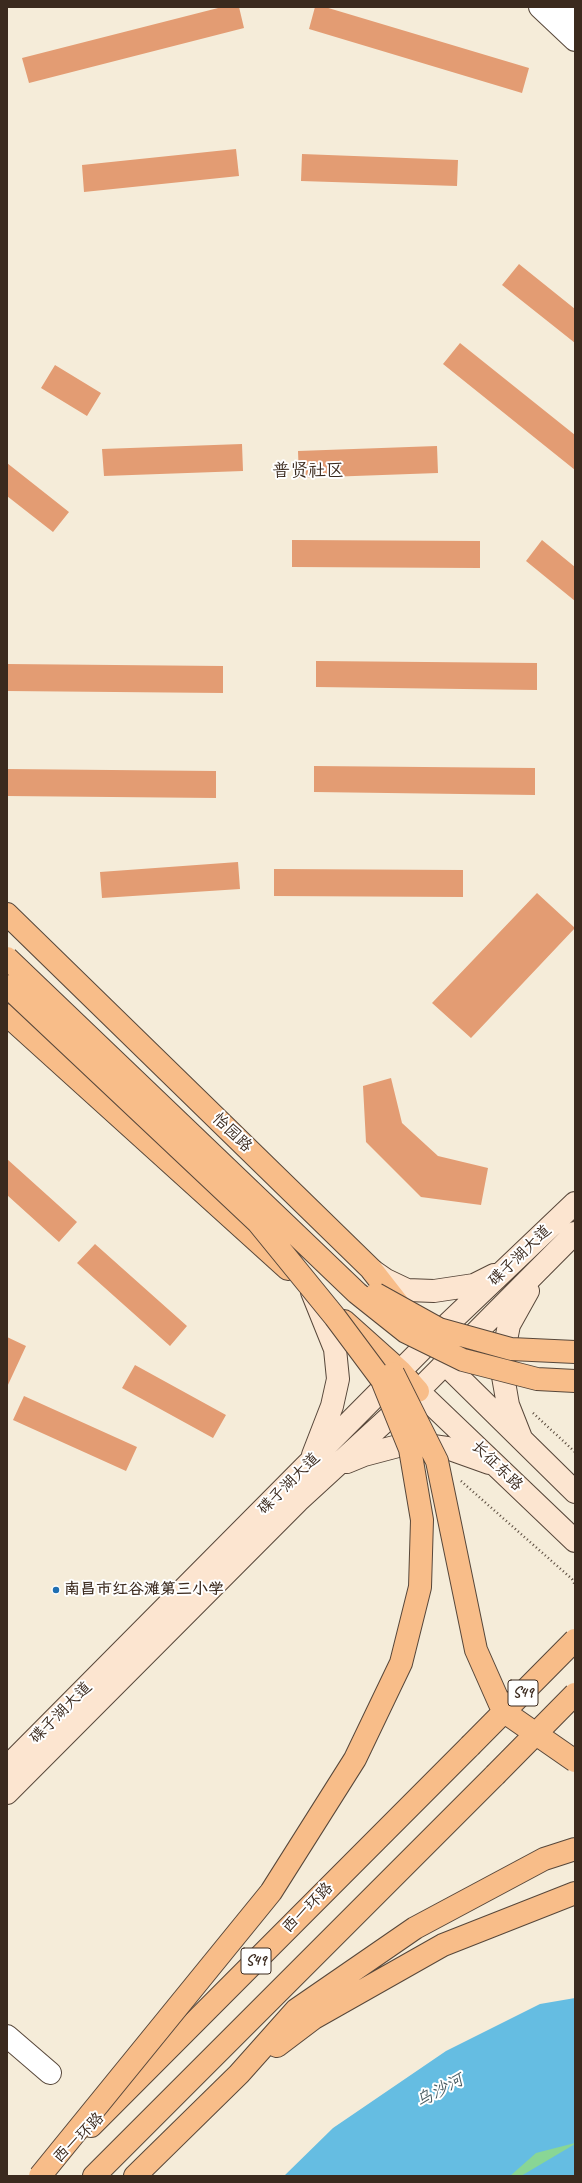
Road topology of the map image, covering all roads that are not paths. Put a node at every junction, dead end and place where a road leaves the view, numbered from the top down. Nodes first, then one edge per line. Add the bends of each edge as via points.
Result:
1 (540, 7) edge
2 (565, 7) edge
3 (575, 17) edge
4 (575, 40) edge
5 (7, 914) edge
6 (7, 958) edge
7 (7, 986) edge
8 (7, 1015) edge
9 (575, 1203) edge
10 (256, 1220) junction
11 (282, 1221) junction
12 (575, 1233) edge
13 (545, 1263) junction
14 (511, 1266) junction
15 (371, 1269) junction
16 (312, 1291) junction
17 (430, 1342) junction
18 (575, 1352) edge
19 (444, 1363) junction
20 (401, 1372) junction
21 (575, 1381) edge
22 (418, 1391) junction
23 (521, 1438) junction
24 (309, 1464) junction
25 (496, 1465) junction
26 (334, 1469) junction
27 (575, 1492) edge
28 (575, 1541) edge
29 (575, 1640) edge
30 (575, 1694) edge
31 (575, 1761) edge
32 (7, 1767) edge
33 (7, 1793) edge
34 (575, 1848) edge
35 (575, 1893) edge
36 (7, 2036) edge
37 (50, 2073) dead end
38 (239, 2074) junction
39 (41, 2176) edge
40 (94, 2176) edge
41 (135, 2176) edge

1 - 4 street
2 - 3 street
5 - 15 main road, 怡园路
6 - 11 main road, bridge
7 - 10 main road, bridge
8 - 16 main road
9 - 14 main road, 碟子湖大道
10 - 31 main road, bridge via 343,1309 393,1372 437,1461 476,1650 503,1710
10 - 39 main road, bridge via 382,1380 410,1449 422,1520 420,1587 401,1663 355,1759 271,1892
11 - 18 main road, bridge via 370,1290 438,1329 511,1348
11 - 21 main road, bridge via 357,1292 406,1332 463,1360 537,1379
12 - 13 main road, 碟子湖大道
13 - 19 main road, 碟子湖大道
13 - 23 main road via 518,1305 509,1325 500,1365 508,1405
14 - 15 main road via 474,1285 434,1291 407,1290
14 - 17 main road, 碟子湖大道
15 - 17 main road, 怡园路
16 - 20 main road
16 - 24 main road via 335,1349 338,1379 332,1406
17 - 19 main road, 怡园路
17 - 20 main road, 碟子湖大道
19 - 22 main road, 碟子湖大道
19 - 23 main road
20 - 22 main road
20 - 24 main road, 碟子湖大道
22 - 25 main road, 长征东路
22 - 26 main road, 碟子湖大道
23 - 27 main road
24 - 32 main road, 碟子湖大道
25 - 26 main road via 447,1448 419,1444 364,1454
25 - 28 main road, 长征东路
26 - 33 main road, 碟子湖大道 via 298,1501
29 - 39 main road, 西一环路 / S49, bridge
30 - 40 main road, S49, bridge
34 - 38 main road via 544,1859 415,1928 296,2010
35 - 38 main road via 443,1945 314,2018
36 - 37 street
38 - 41 main road

